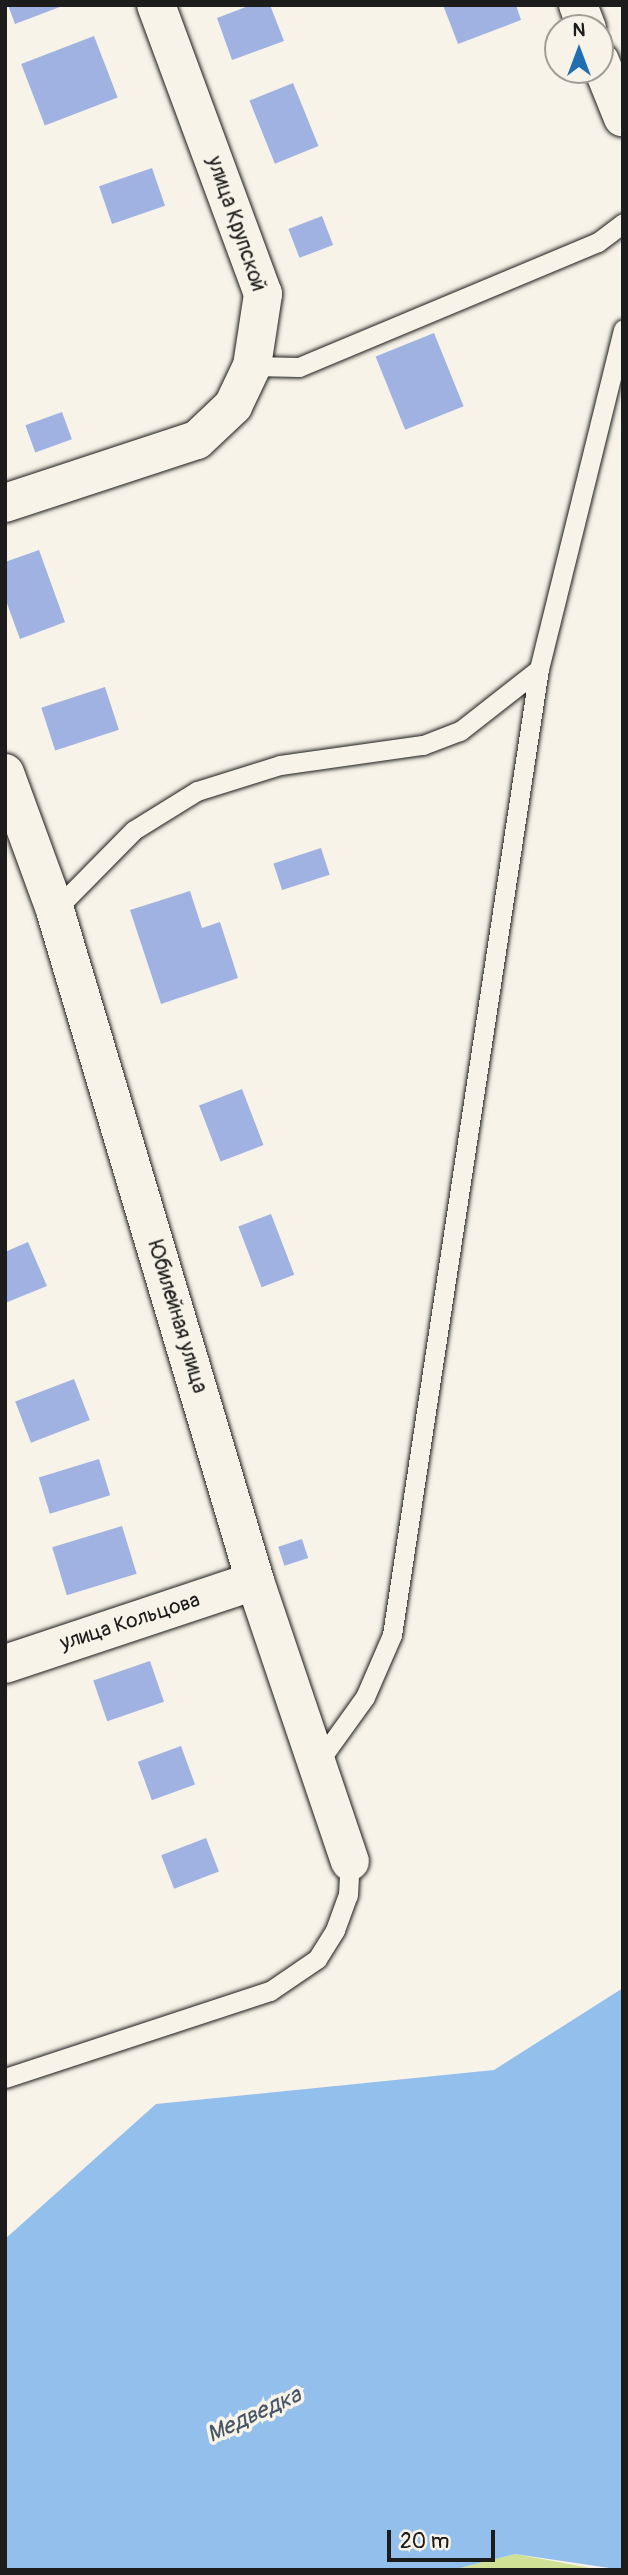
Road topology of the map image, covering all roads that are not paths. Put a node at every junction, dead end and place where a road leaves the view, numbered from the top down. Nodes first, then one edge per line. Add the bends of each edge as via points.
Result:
1 (156, 5) edge
2 (609, 84) edge
3 (623, 118) edge
4 (623, 223) edge
5 (623, 329) edge
6 (252, 366) junction
7 (5, 503) edge
8 (539, 669) junction
9 (5, 773) edge
10 (55, 910) junction
11 (255, 1581) junction
12 (5, 1664) edge
13 (319, 1761) junction
14 (350, 1861) joint
15 (5, 2078) edge

1 - 6 street, улица Крупской via 263,294
2 - 3 street
4 - 6 lane via 598,242 299,366
5 - 8 lane
6 - 7 street, улица Крупской via 233,406 197,440
8 - 10 lane via 460,732 423,745 280,765 197,791 134,830
8 - 13 lane via 392,1635 365,1697
9 - 10 street, Юбилейная улица
10 - 11 street, Юбилейная улица
11 - 12 street, улица Кольцова
11 - 13 street, Юбилейная улица
13 - 14 street, Юбилейная улица
14 - 15 lane via 348,1895 335,1930 317,1959 270,1991

